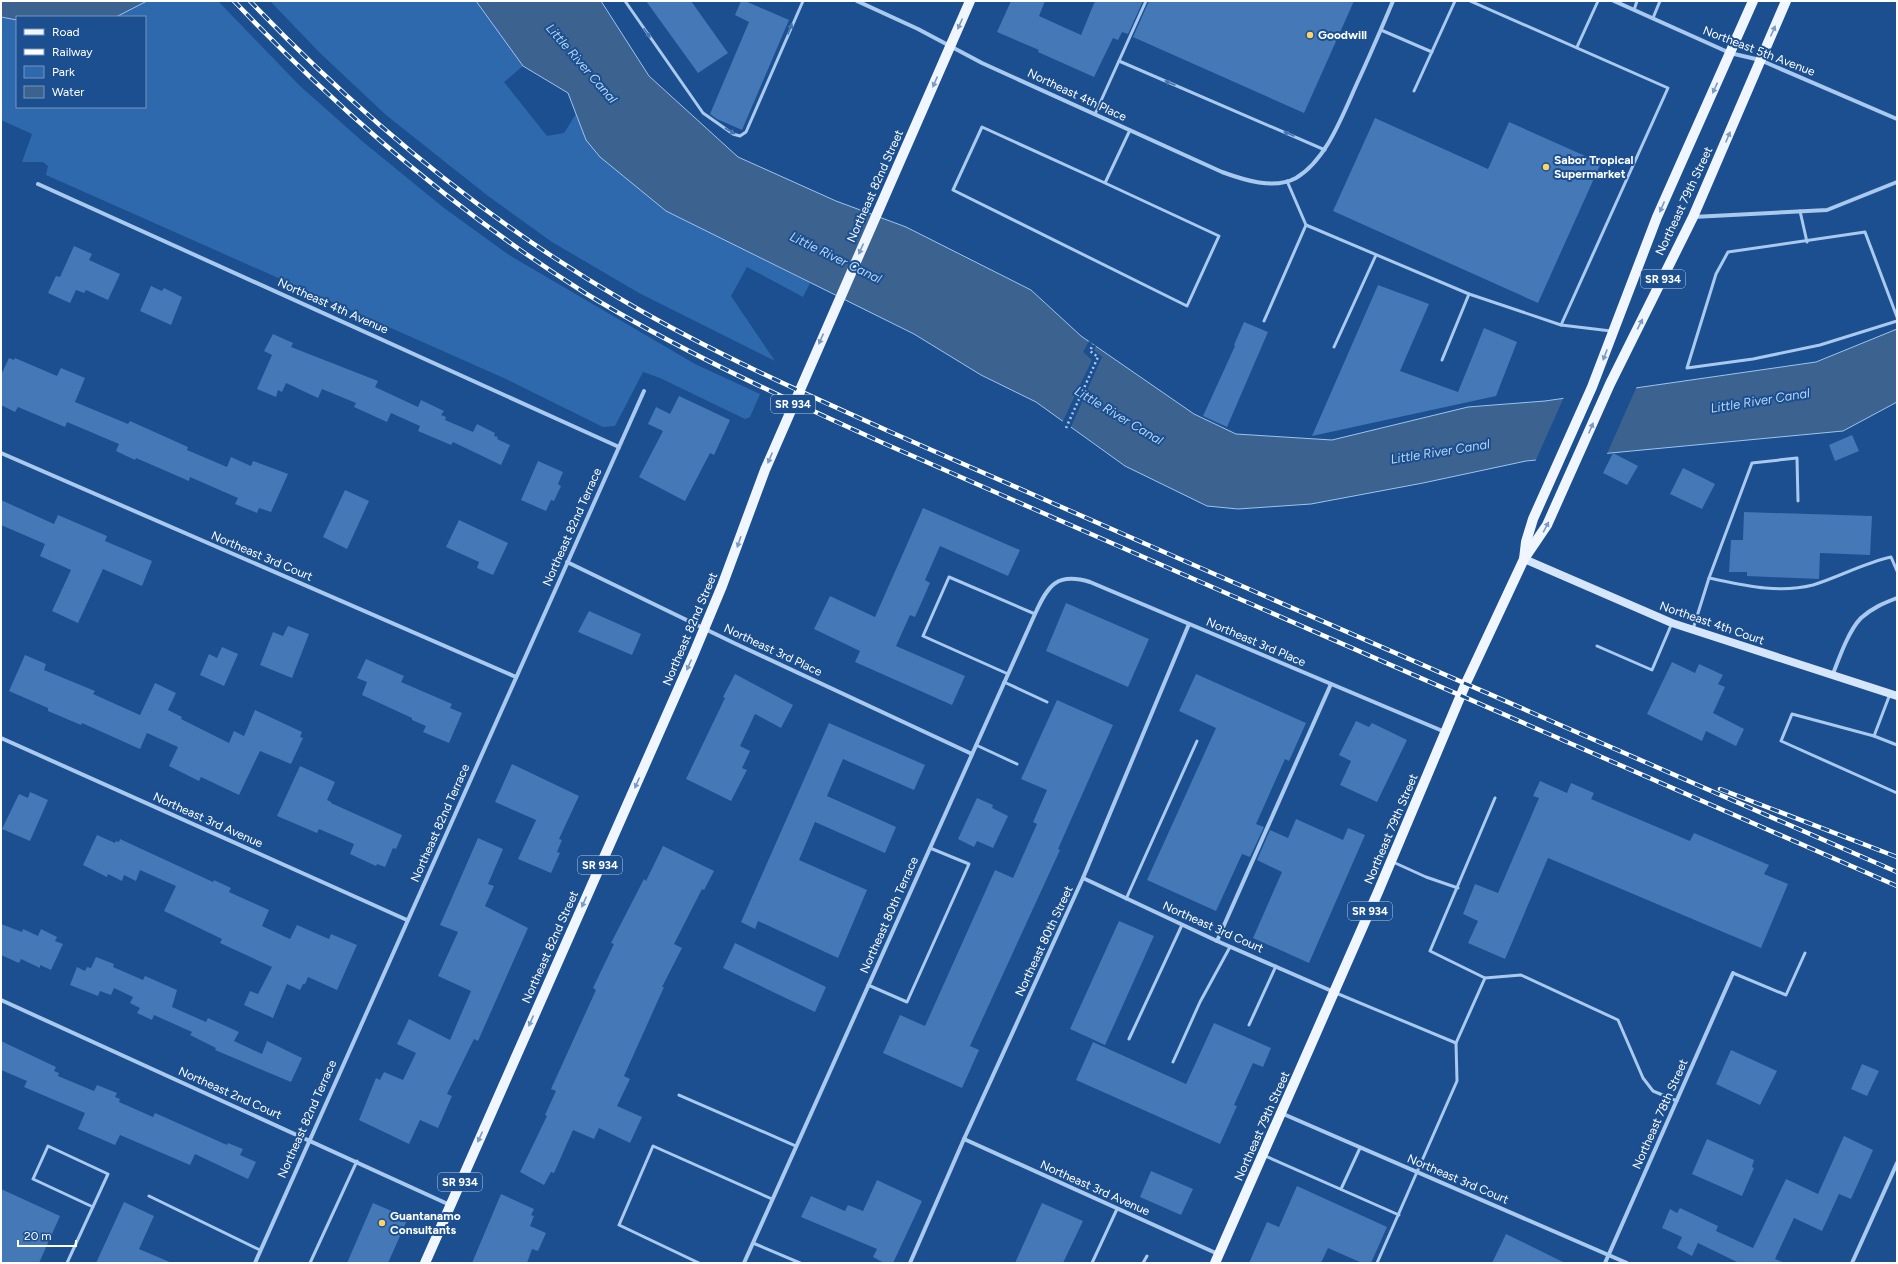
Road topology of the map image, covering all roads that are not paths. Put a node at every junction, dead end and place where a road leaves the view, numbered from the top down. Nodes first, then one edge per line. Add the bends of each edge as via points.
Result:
1 (625, 1) edge
2 (803, 1) edge
3 (857, 1) edge
4 (970, 1) edge
5 (1146, 1) edge
6 (1393, 1) edge
7 (1455, 1) edge
8 (1470, 1) edge
9 (1598, 1) edge
10 (1614, 1) edge
11 (1637, 1) edge
12 (1660, 1) edge
13 (1753, 1) edge
14 (1786, 1) edge
15 (1634, 10) junction
16 (1653, 18) junction
17 (1381, 30) junction
18 (950, 46) junction
19 (1577, 47) junction
20 (1432, 52) junction
21 (1730, 53) junction
22 (1760, 60) junction
23 (1119, 61) junction
24 (1414, 91) dead end
25 (1095, 114) junction
26 (1897, 119) edge
27 (1130, 130) junction
28 (1325, 150) junction
29 (1287, 181) junction
30 (1897, 182) edge
31 (1105, 183) junction
32 (38, 184) dead end
33 (1800, 211) junction
34 (1693, 217) junction
35 (1306, 225) junction
36 (1807, 242) junction
37 (1376, 255) junction
38 (1469, 294) junction
39 (1897, 317) edge
40 (1264, 321) dead end
41 (1897, 322) edge
42 (1561, 325) junction
43 (1614, 331) junction
44 (1334, 347) dead end
45 (1442, 360) dead end
46 (644, 391) dead end
47 (619, 447) junction
48 (1, 453) edge
49 (1798, 500) dead end
50 (1524, 559) junction
51 (567, 562) junction
52 (1897, 570) edge
53 (1709, 578) junction
54 (1058, 580) joint
55 (1897, 598) edge
56 (1035, 614) junction
57 (1672, 623) junction
58 (1190, 624) junction
59 (705, 629) junction
60 (1692, 630) junction
61 (1597, 646) dead end
62 (1008, 674) junction
63 (1833, 674) junction
64 (516, 677) junction
65 (1004, 682) junction
66 (1331, 684) junction
67 (1893, 695) edge
68 (1047, 702) dead end
69 (1445, 732) junction
70 (1874, 736) junction
71 (1, 738) edge
72 (1197, 741) dead end
73 (976, 745) junction
74 (1897, 745) edge
75 (972, 754) junction
76 (1018, 764) dead end
77 (1897, 793) edge
78 (1495, 798) dead end
79 (930, 848) junction
80 (1392, 862) junction
81 (1083, 878) junction
82 (1458, 888) junction
83 (1126, 899) junction
84 (407, 920) junction
85 (1182, 925) junction
86 (1217, 941) junction
87 (1230, 946) junction
88 (1805, 953) dead end
89 (1276, 966) junction
90 (1733, 973) joint
91 (1485, 978) junction
92 (868, 985) junction
93 (1335, 992) junction
94 (1, 1000) edge
95 (1249, 1025) dead end
96 (1129, 1039) dead end
97 (1456, 1043) junction
98 (1173, 1062) dead end
99 (679, 1095) dead end
100 (1677, 1101) junction
101 (1281, 1113) junction
102 (309, 1139) junction
103 (964, 1139) junction
104 (796, 1146) junction
105 (1360, 1148) junction
106 (1263, 1155) junction
107 (357, 1161) junction
108 (1897, 1163) edge
109 (1418, 1172) junction
110 (1341, 1190) junction
111 (149, 1196) dead end
112 (772, 1199) junction
113 (451, 1205) junction
114 (93, 1207) junction
115 (1117, 1209) junction
116 (1399, 1215) junction
117 (753, 1243) junction
118 (260, 1250) junction
119 (1608, 1255) junction
120 (1146, 1256) dead end
121 (1217, 1259) edge
122 (66, 1263) edge
123 (255, 1263) edge
124 (310, 1263) edge
125 (425, 1263) edge
126 (699, 1263) edge
127 (744, 1263) edge
128 (800, 1263) edge
129 (910, 1263) edge
130 (1092, 1263) edge
131 (1143, 1263) edge
132 (1377, 1263) edge
133 (1605, 1263) edge
134 (1627, 1263) edge
135 (1852, 1263) edge

1 -> 2 lane via 703,113 740,136 746,132
3 - 18 street, Northeast 4th Place via 918,28
4 -> 18 main road, Northeast 82nd Street / SR 934
5 - 23 lane
6 - 17 street
7 - 20 lane
8 - 19 lane
9 - 19 lane
10 - 15 street, Northeast 5th Avenue
11 - 15 lane
12 - 16 lane
13 - 21 main road, Northeast 79th Street
22 -> 14 main road, Northeast 79th Street / SR 934
15 - 16 street, Northeast 5th Avenue
16 - 21 street, Northeast 5th Avenue
17 - 20 lane
17 - 28 street
18 - 25 street, Northeast 4th Place
18 -> 59 main road, Northeast 82nd Street / SR 934 via 765,470
19 - 42 lane via 1668,88
20 - 24 lane
21 - 22 street, Northeast 5th Avenue
21 -> 43 main road, Northeast 79th Street via 1657,217
22 - 26 street, Northeast 5th Avenue
34 -> 22 main road, Northeast 79th Street / SR 934
23 - 25 lane
28 -> 23 lane
25 - 27 street, Northeast 4th Place
27 - 29 street, Northeast 4th Place via 1236,177 1273,183
27 - 31 lane
28 - 29 street, Northeast 4th Place via 1306,170
29 - 35 lane
30 - 33 street via 1827,210
31 - 31 lane via 982,127 953,190 1187,306 1219,236
32 - 47 street, Northeast 4th Avenue
33 - 34 street
33 - 36 lane
50 -> 34 main road, Northeast 79th Street / SR 934 via 1547,525 1610,384
35 - 37 lane
35 - 40 lane
36 - 39 lane via 1865,232
36 - 41 lane via 1728,252 1716,274 1687,368 1753,359 1813,346
37 - 38 lane
37 - 44 lane
38 - 42 lane
38 - 45 lane
42 - 43 lane
43 -> 50 main road, Northeast 79th Street via 1592,387 1532,519
46 - 47 street, Northeast 82nd Terrace
47 - 51 street, Northeast 82nd Terrace
48 - 64 street, Northeast 3rd Court
49 - 53 lane via 1797,458 1752,463
50 - 57 street, Northeast 4th Court
50 - 69 main road, Northeast 79th Street / SR 934
51 - 59 street, Northeast 3rd Place
51 - 64 street, Northeast 82nd Terrace
52 - 53 lane via 1891,557 1812,585 1788,589 1751,587
53 - 60 lane
54 - 56 street, Northeast 80th Terrace via 1044,595
54 - 58 street, Northeast 3rd Place via 1072,578 1090,582
55 - 63 street via 1877,606 1860,619
56 - 62 street, Northeast 80th Terrace
56 - 62 lane via 949,577 923,636
57 - 60 street, Northeast 4th Court
57 - 61 lane via 1652,670
58 - 66 street, Northeast 3rd Place
58 - 81 street, Northeast 80th Street
59 - 75 street, Northeast 3rd Place
59 -> 113 main road, Northeast 82nd Street / SR 934
60 - 63 street, Northeast 4th Court
62 - 65 street, Northeast 80th Terrace
63 - 67 street, Northeast 4th Court
64 - 84 street, Northeast 82nd Terrace
65 - 68 lane
65 - 73 street, Northeast 80th Terrace
66 - 69 street, Northeast 3rd Place
66 - 86 street
67 - 70 lane
69 - 80 main road, Northeast 79th Street / SR 934
70 - 74 lane
70 - 77 lane via 1792,714 1781,741
71 - 84 street, Northeast 3rd Avenue
72 - 83 lane
73 - 75 street, Northeast 80th Terrace
73 - 76 lane
75 - 79 street, Northeast 80th Terrace
78 - 82 lane
79 - 92 street, Northeast 80th Terrace
79 - 92 lane via 969,864 908,1002
80 - 82 lane
80 - 93 main road, Northeast 79th Street / SR 934
81 - 83 street, Northeast 3rd Court
81 - 103 street, Northeast 80th Street
82 - 91 lane via 1430,951
83 - 85 street, Northeast 3rd Court
84 - 102 street, Northeast 82nd Terrace
85 - 86 street, Northeast 3rd Court
85 - 96 lane
86 - 87 street, Northeast 3rd Court
87 - 89 street, Northeast 3rd Court
87 - 98 lane via 1200,1002
88 - 90 lane via 1786,995
89 - 93 street, Northeast 3rd Court
89 - 95 lane
90 - 100 street, Northeast 78th Street
91 - 97 lane
91 - 100 lane via 1521,975 1618,1020 1643,1078 1653,1091
92 - 104 street, Northeast 80th Terrace
93 - 97 lane
93 - 101 main road, Northeast 79th Street / SR 934
94 - 102 street, Northeast 2nd Court
97 - 109 lane via 1457,1081
99 - 104 lane
100 - 119 street, Northeast 78th Street
101 - 105 street, Northeast 3rd Court
101 - 106 main road, Northeast 79th Street / SR 934
102 - 107 street, Northeast 2nd Court
102 - 118 street, Northeast 82nd Terrace
103 - 115 street, Northeast 3rd Avenue
103 - 129 street, Northeast 80th Street
104 - 112 street, Northeast 80th Terrace
105 - 109 street, Northeast 3rd Court
105 - 110 lane
106 - 110 lane
106 - 121 main road, Northeast 79th Street / SR 934
107 - 113 street, Northeast 2nd Court
107 - 124 lane
108 - 135 street
109 - 116 lane
109 - 119 street, Northeast 3rd Court
110 - 116 lane
111 - 118 lane
112 - 117 street, Northeast 80th Terrace
112 - 126 lane via 653,1146 619,1225
113 - 125 main road, Northeast 82nd Street / SR 934
114 - 114 lane via 108,1174 48,1146 33,1179
114 - 122 lane
115 - 121 street, Northeast 3rd Avenue
115 - 130 lane
116 - 132 lane
117 - 127 street, Northeast 80th Terrace
117 - 128 lane
118 - 123 street, Northeast 82nd Terrace
119 - 133 street, Northeast 78th Street
119 - 134 street, Northeast 3rd Court
120 - 131 lane

